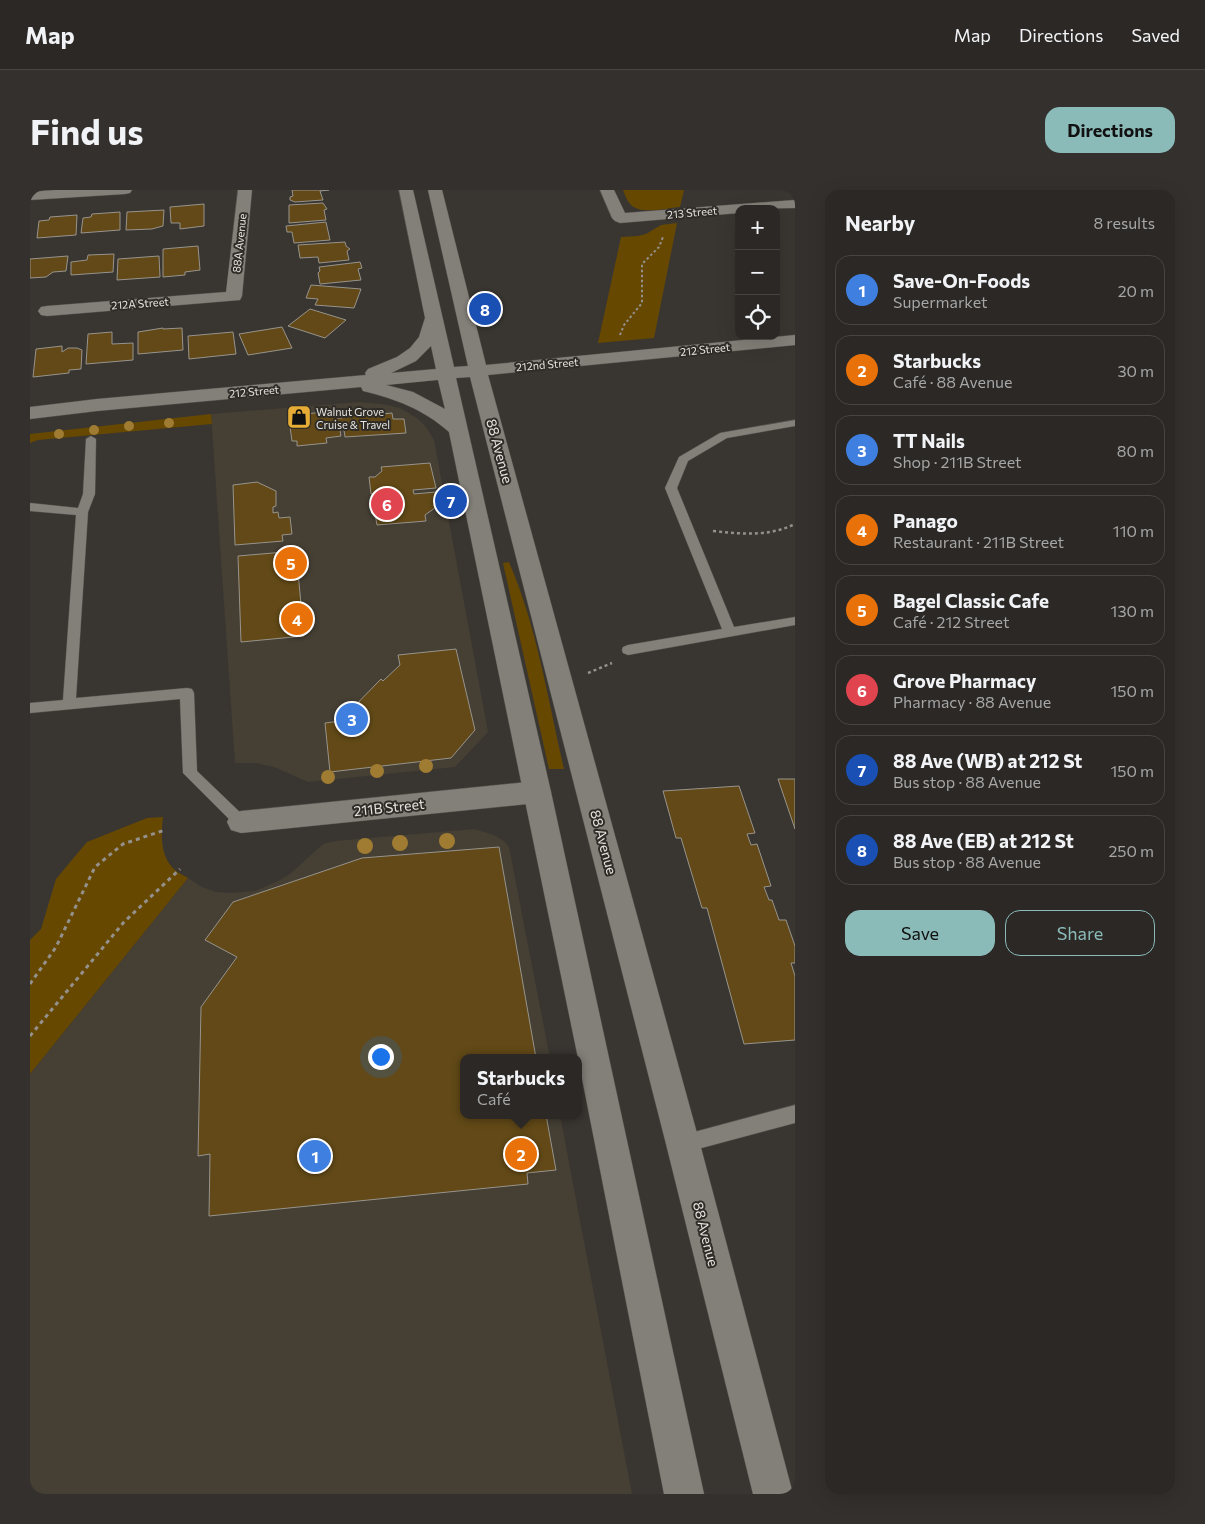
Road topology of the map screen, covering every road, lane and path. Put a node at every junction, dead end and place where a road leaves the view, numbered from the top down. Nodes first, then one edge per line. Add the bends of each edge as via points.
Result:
1 (125, 190) edge
2 (245, 190) edge
3 (406, 190) edge
4 (435, 190) edge
5 (607, 190) edge
6 (30, 196) edge
7 (795, 204) edge
8 (664, 234) dead end
9 (234, 296) joint
10 (47, 311) dead end
11 (434, 318) junction
12 (795, 340) edge
13 (615, 358) junction
14 (478, 371) junction
15 (446, 373) junction
16 (341, 383) junction
17 (30, 413) edge
18 (795, 423) edge
19 (458, 429) junction
20 (91, 439) dead end
21 (30, 507) edge
22 (82, 512) junction
23 (795, 524) edge
24 (688, 529) junction
25 (795, 621) edge
26 (730, 632) junction
27 (628, 650) dead end
28 (69, 704) junction
29 (30, 708) edge
30 (538, 792) junction
31 (241, 822) joint
32 (165, 830) dead end
33 (180, 869) dead end
34 (30, 984) edge
35 (30, 1036) edge
36 (795, 1114) edge
37 (684, 1144) junction
38 (684, 1494) edge
39 (773, 1494) edge

1 - 6 main road
2 - 9 main road, 88A Avenue
3 - 11 main road
4 - 14 main road, 88 Avenue
5 - 7 main road, 213 Street via 620,218
8 - 13 path via 661,246 641,265 645,291 641,306 621,330
9 - 10 main road, 212A Street
11 - 15 main road
11 - 16 main road via 425,342 413,354 391,367
12 - 13 main road, 212 Street
13 - 14 main road, 212nd Street
14 - 15 main road, 212 Street
14 - 37 main road, 88 Avenue
15 - 16 main road, 212 Street
15 - 19 main road
16 - 17 main road, 212 Street
16 - 19 main road via 389,390 440,413
18 - 24 lane via 724,435 683,458 671,488
19 - 30 main road
20 - 22 lane via 89,494
21 - 22 lane
22 - 28 lane
23 - 24 path via 776,533 764,534
24 - 26 lane
25 - 26 lane
26 - 27 lane
28 - 29 lane
28 - 31 lane via 187,693 190,773
30 - 31 main road, 211B Street
30 - 38 main road
32 - 34 path via 123,844 95,867 56,947
33 - 35 path via 124,922
36 - 37 lane
37 - 39 main road, 88 Avenue

